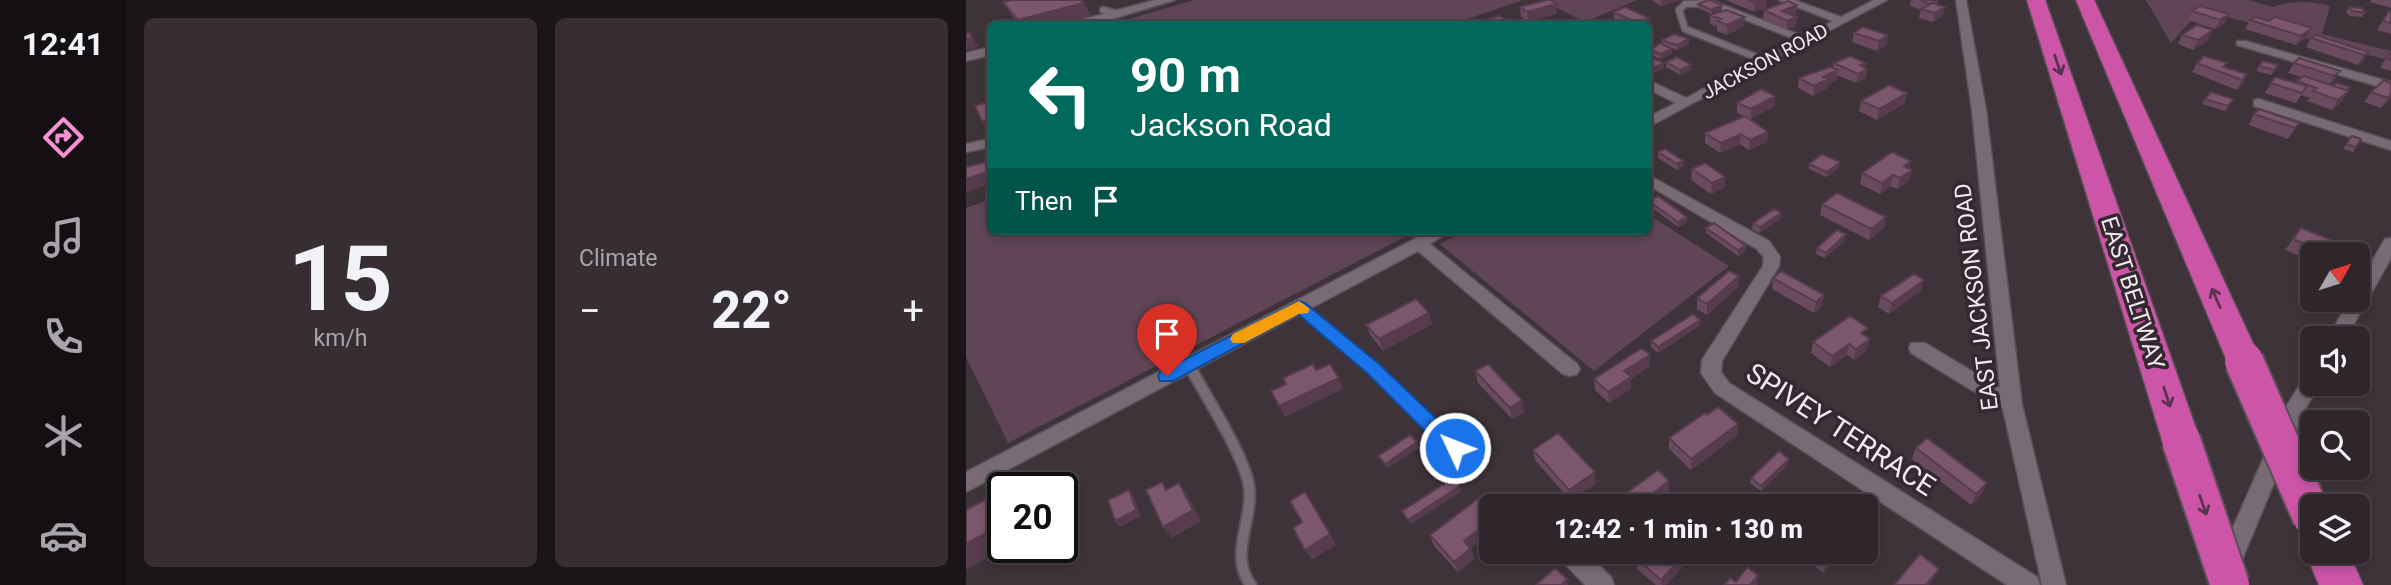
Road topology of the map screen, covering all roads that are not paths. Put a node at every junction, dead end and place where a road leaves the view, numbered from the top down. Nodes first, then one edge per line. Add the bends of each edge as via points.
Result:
1 (1169, 0) edge
2 (1784, 0) edge
3 (1882, 0) edge
4 (1961, 0) edge
5 (2036, 0) edge
6 (2085, 0) edge
7 (1103, 10) dead end
8 (1119, 14) junction
9 (1093, 21) edge
10 (1842, 21) junction
11 (1805, 40) junction
12 (2241, 43) dead end
13 (987, 52) edge
14 (966, 58) edge
15 (1766, 61) junction
16 (1652, 86) edge
17 (2391, 86) edge
18 (1687, 103) junction
19 (2259, 103) dead end
20 (1652, 121) edge
21 (987, 144) edge
22 (2391, 146) edge
23 (966, 148) edge
24 (1652, 182) edge
25 (1434, 235) edge
26 (1419, 243) junction
27 (2391, 243) edge
28 (2386, 264) edge
29 (1299, 307) junction
30 (2345, 326) edge
31 (1917, 348) dead end
32 (1189, 365) junction
33 (1570, 369) dead end
34 (2303, 396) edge
35 (2011, 405) junction
36 (1475, 467) dead end
37 (966, 483) edge
38 (2302, 494) edge
39 (1581, 564) edge
40 (2332, 564) edge
41 (1251, 585) edge
42 (1602, 585) edge
43 (2028, 585) edge
44 (2054, 585) edge
45 (2220, 585) edge
46 (2230, 585) edge
47 (2341, 585) edge

1 - 8 street
2 - 10 street
3 - 10 street, JACKSON ROAD
4 - 35 street, EAST JACKSON ROAD via 1979,110
5 -> 46 highway, EAST BELTWAY, bridge
38 -> 6 highway, bridge
7 - 8 lane
8 - 9 street
10 - 11 street, JACKSON ROAD
11 - 15 street, JACKSON ROAD
11 - 15 lane via 1710,4 1685,4 1679,10 1685,29
12 - 17 street
13 - 14 street
15 - 18 street, JACKSON ROAD
16 - 18 street
18 - 20 street, JACKSON ROAD
19 - 22 street
21 - 23 street
24 - 43 street, SPIVEY TERRACE via 1763,245 1772,257 1760,285 1712,360 1712,373 1722,388
25 - 26 street
26 - 29 street
26 - 33 street
27 - 28 street
28 - 30 street
29 - 32 street
29 - 36 lane via 1373,368
31 - 35 street
32 - 37 street
32 - 41 lane via 1250,483 1240,552
34 - 45 street
35 - 44 street, EAST JACKSON ROAD
39 - 42 street
40 - 47 highway

